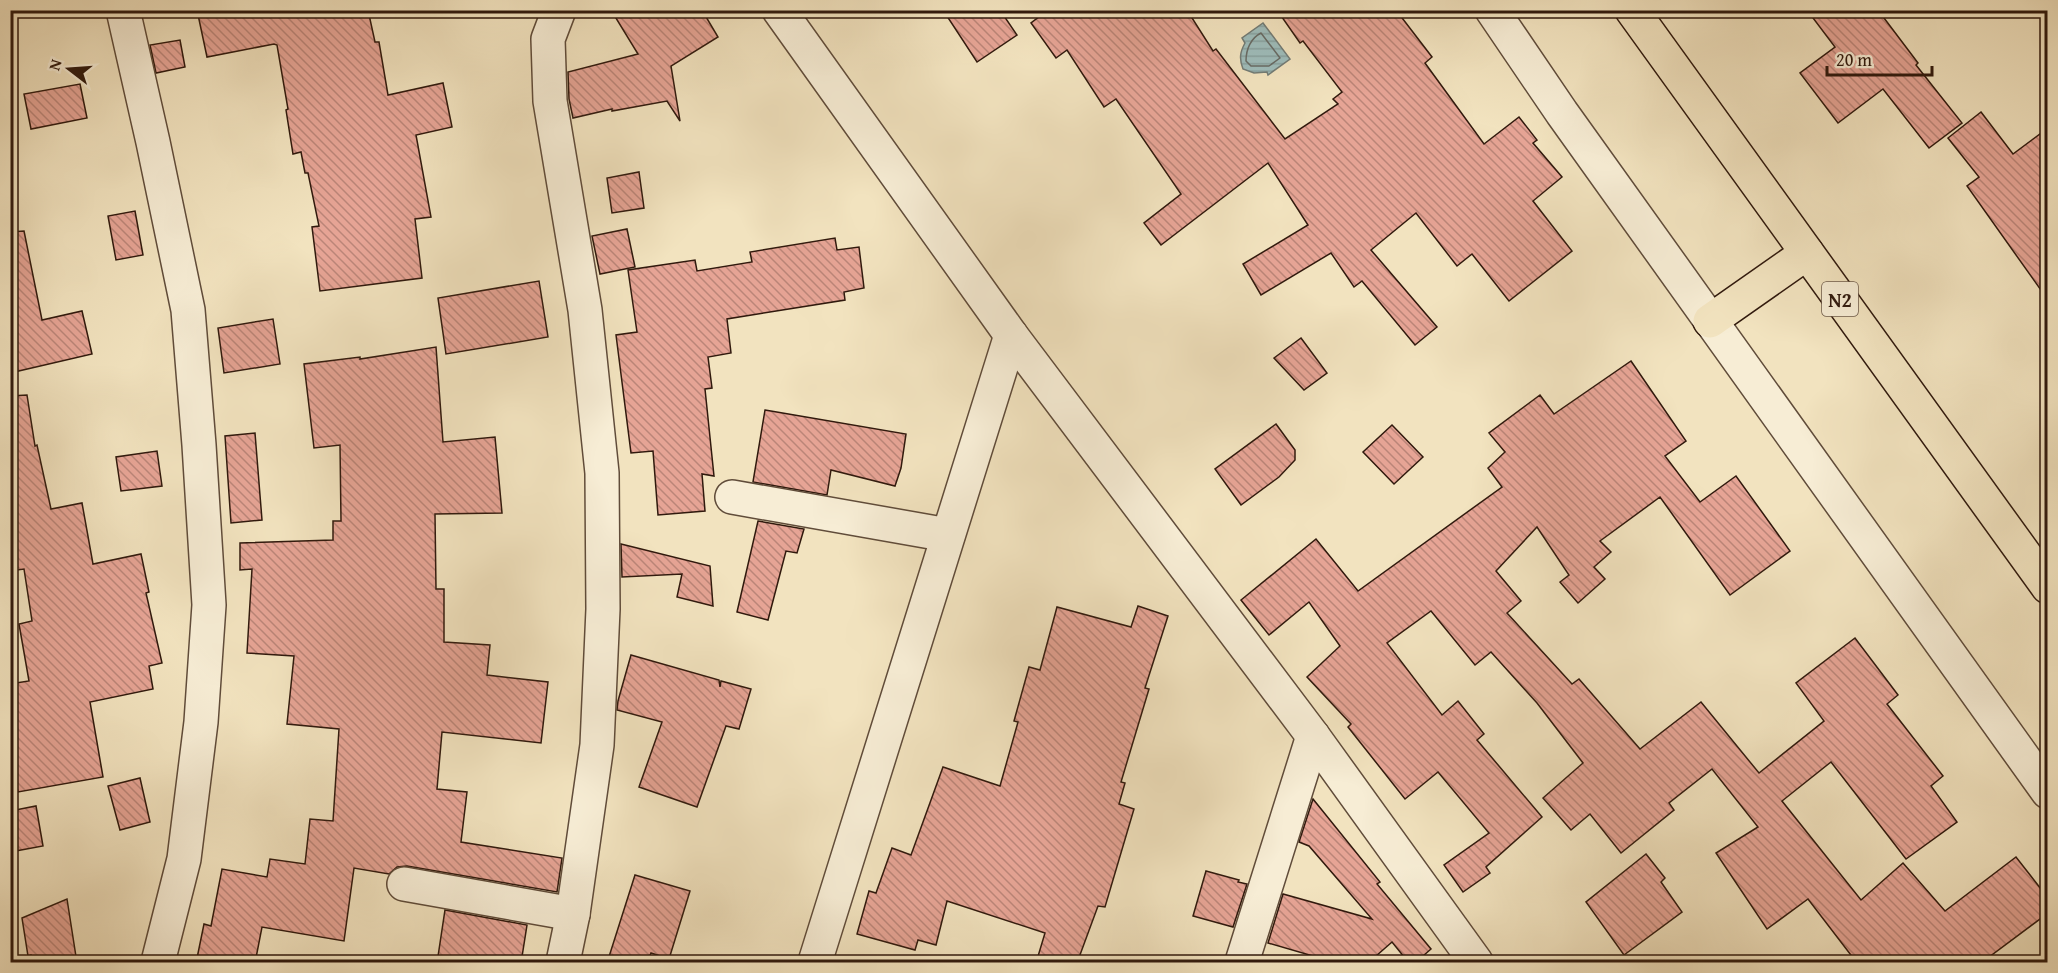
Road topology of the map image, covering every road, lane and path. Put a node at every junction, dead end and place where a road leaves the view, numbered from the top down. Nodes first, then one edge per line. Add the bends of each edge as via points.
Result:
1 (123, 10) edge
2 (559, 10) edge
3 (779, 10) edge
4 (1492, 10) edge
5 (1632, 10) edge
6 (1806, 253) junction
7 (1710, 321) junction
8 (1011, 334) junction
9 (732, 497) dead end
10 (948, 535) junction
11 (2048, 587) edge
12 (1313, 736) junction
13 (2048, 792) edge
14 (404, 884) dead end
15 (573, 914) junction
16 (158, 963) edge
17 (563, 963) edge
18 (815, 963) edge
19 (1242, 963) edge
20 (1476, 963) edge

1 - 16 street via 188,310 209,605 201,722 184,859
2 - 15 street via 548,39 550,101 585,310 602,473 603,609 597,746
3 - 8 street
4 - 7 street
5 - 6 main road, N2
6 - 7 main road
6 - 11 main road, N2
7 - 13 street
8 - 10 street
8 - 12 street
9 - 10 street
10 - 18 street
12 - 19 street
12 - 20 street
14 - 15 street
15 - 17 street

